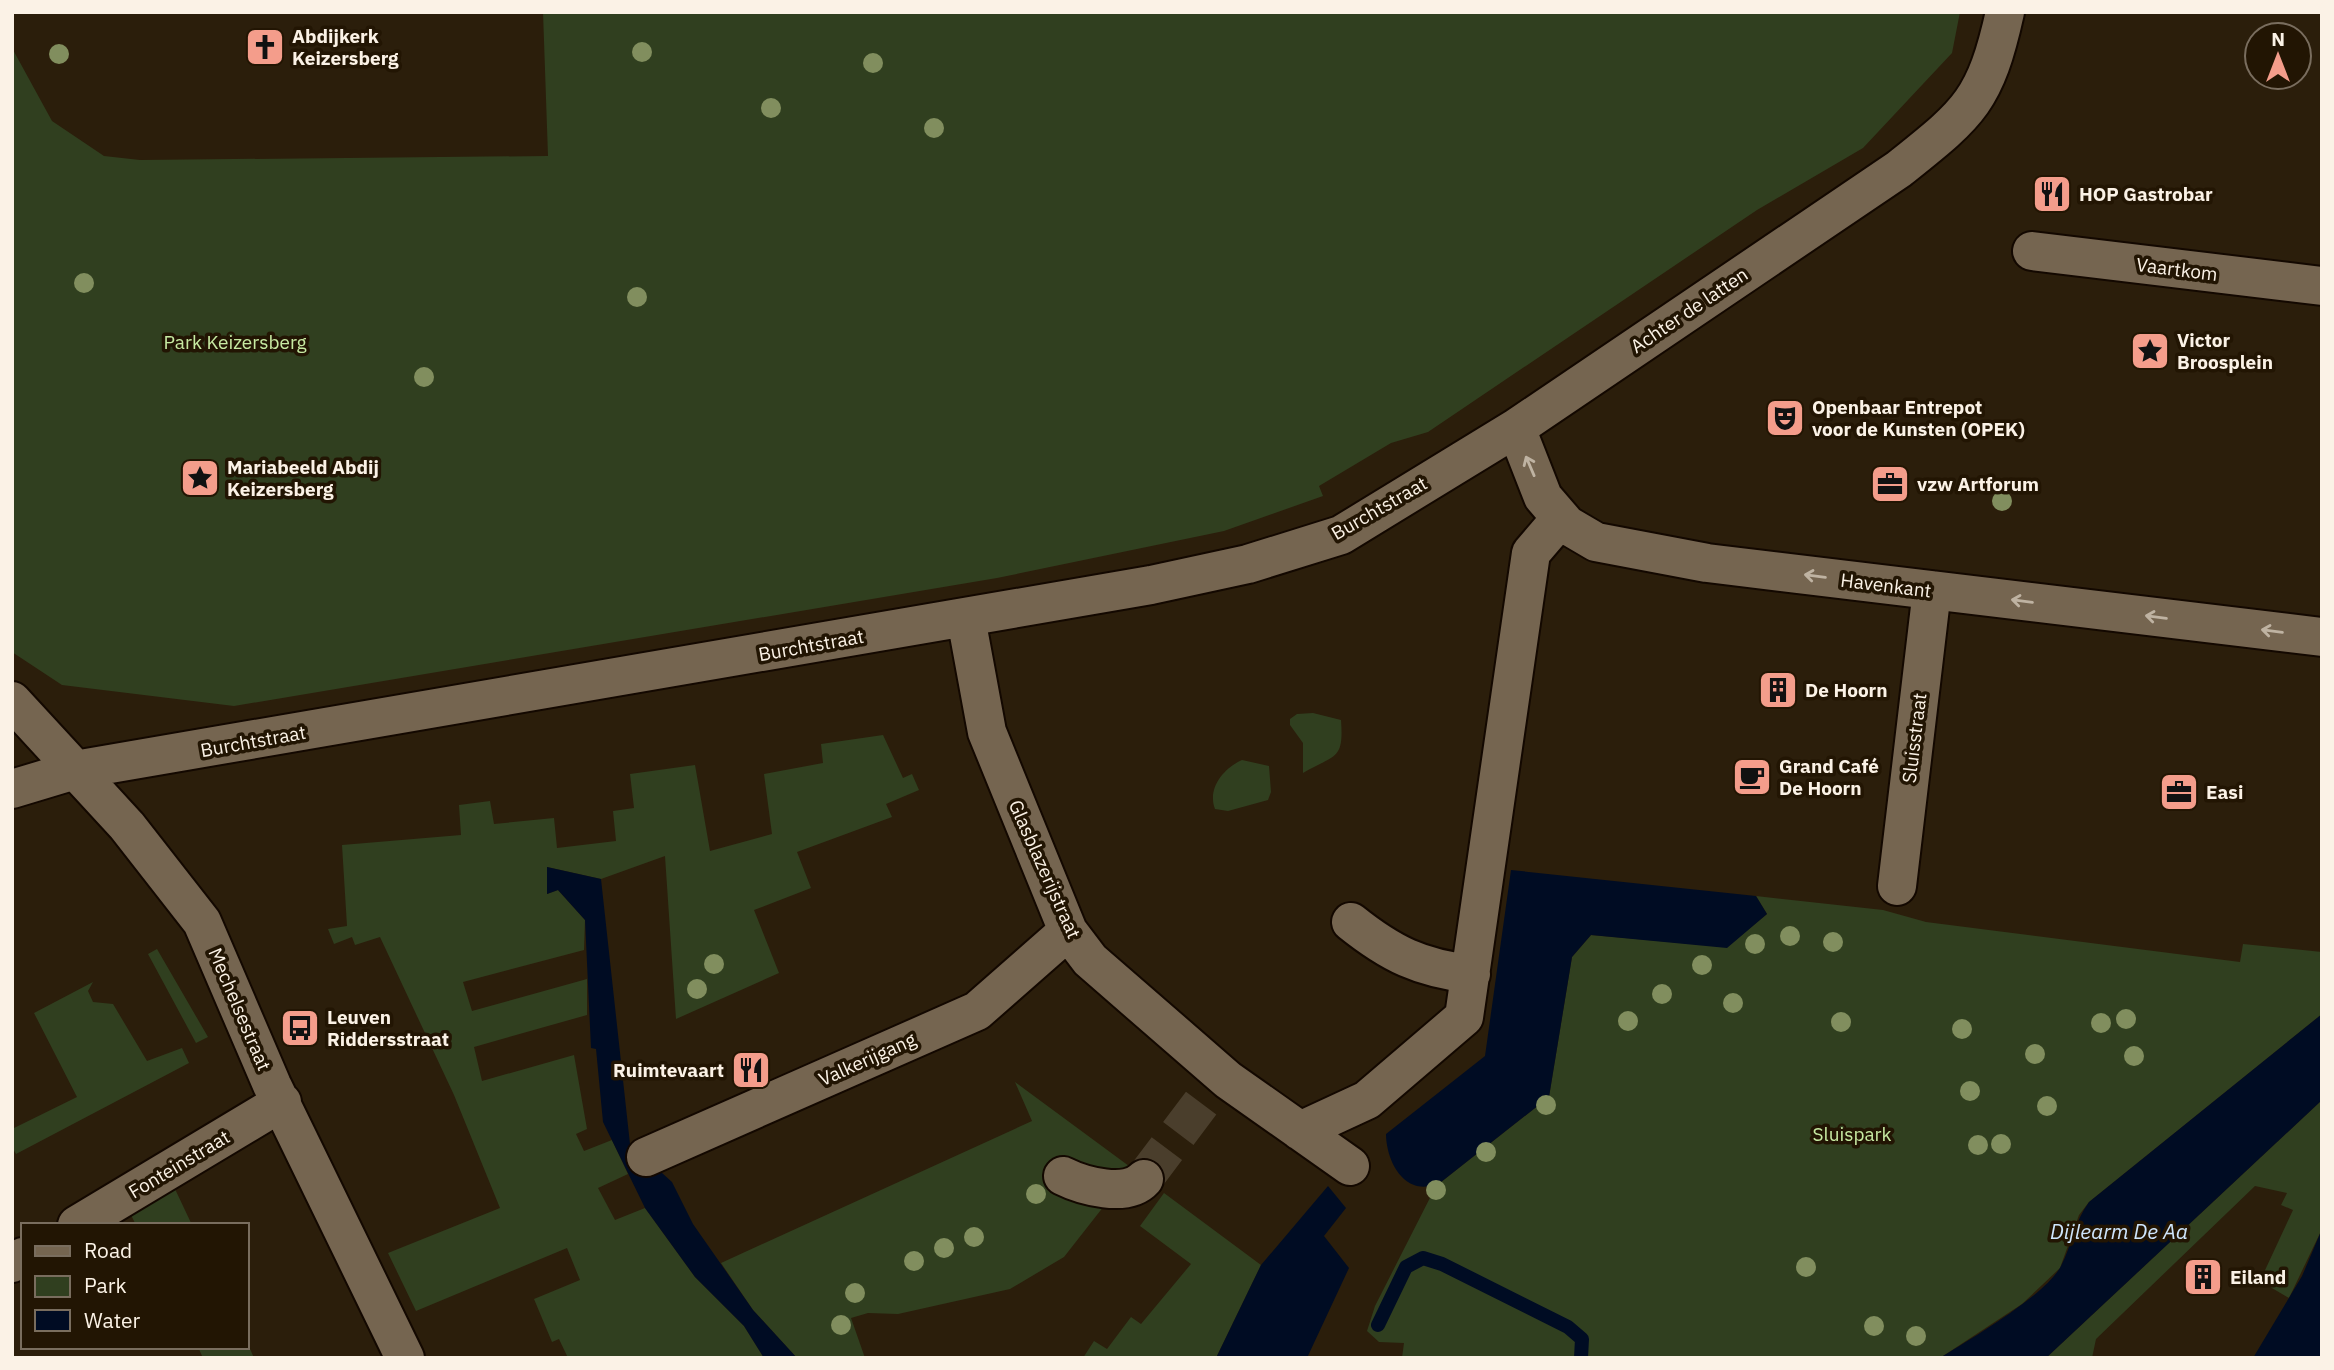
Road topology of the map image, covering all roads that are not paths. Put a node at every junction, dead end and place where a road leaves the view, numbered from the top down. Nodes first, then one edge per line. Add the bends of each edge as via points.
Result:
1 (2005, 12) edge
2 (2032, 251) dead end
3 (2322, 286) edge
4 (1516, 428) junction
5 (1561, 518) junction
6 (1931, 590) junction
7 (966, 618) junction
8 (2322, 637) edge
9 (12, 701) edge
10 (75, 770) junction
11 (12, 789) edge
12 (1897, 886) dead end
13 (1351, 922) dead end
14 (1068, 931) junction
15 (1471, 974) junction
16 (282, 1102) junction
17 (1300, 1131) junction
18 (646, 1157) dead end
19 (1350, 1166) dead end
20 (1063, 1176) dead end
21 (1144, 1179) tunnel mouth
22 (80, 1223) edge
23 (405, 1358) edge

1 - 4 street, Achter de latten via 1994,62 1978,96 1956,123 1863,193
2 - 3 street, Vaartkom
5 -> 4 street, Havenkant via 1543,497
4 - 7 street, Burchtstraat via 1340,535 1248,564
6 -> 5 street, Havenkant via 1707,563 1596,542
5 - 15 street via 1531,553
8 -> 6 street, Havenkant
6 - 12 street, Sluisstraat
7 - 10 street, Burchtstraat
7 - 14 street, Glasblazerijstraat via 987,732
9 - 10 street, Mechelsestraat
10 - 11 street, Burchtstraat
10 - 16 street, Mechelsestraat via 127,826 202,922
13 - 15 street via 1385,949 1434,970
14 - 17 street, Glasblazerijstraat via 1090,960 1213,1086
14 - 18 street, Valkerijgang via 978,1011
15 - 17 street via 1465,1017 1367,1100
16 - 22 street, Fonteinstraat
16 - 23 street, Mechelsestraat
17 - 19 street, Glasblazerijstraat
20 - 21 street via 1109,1189

